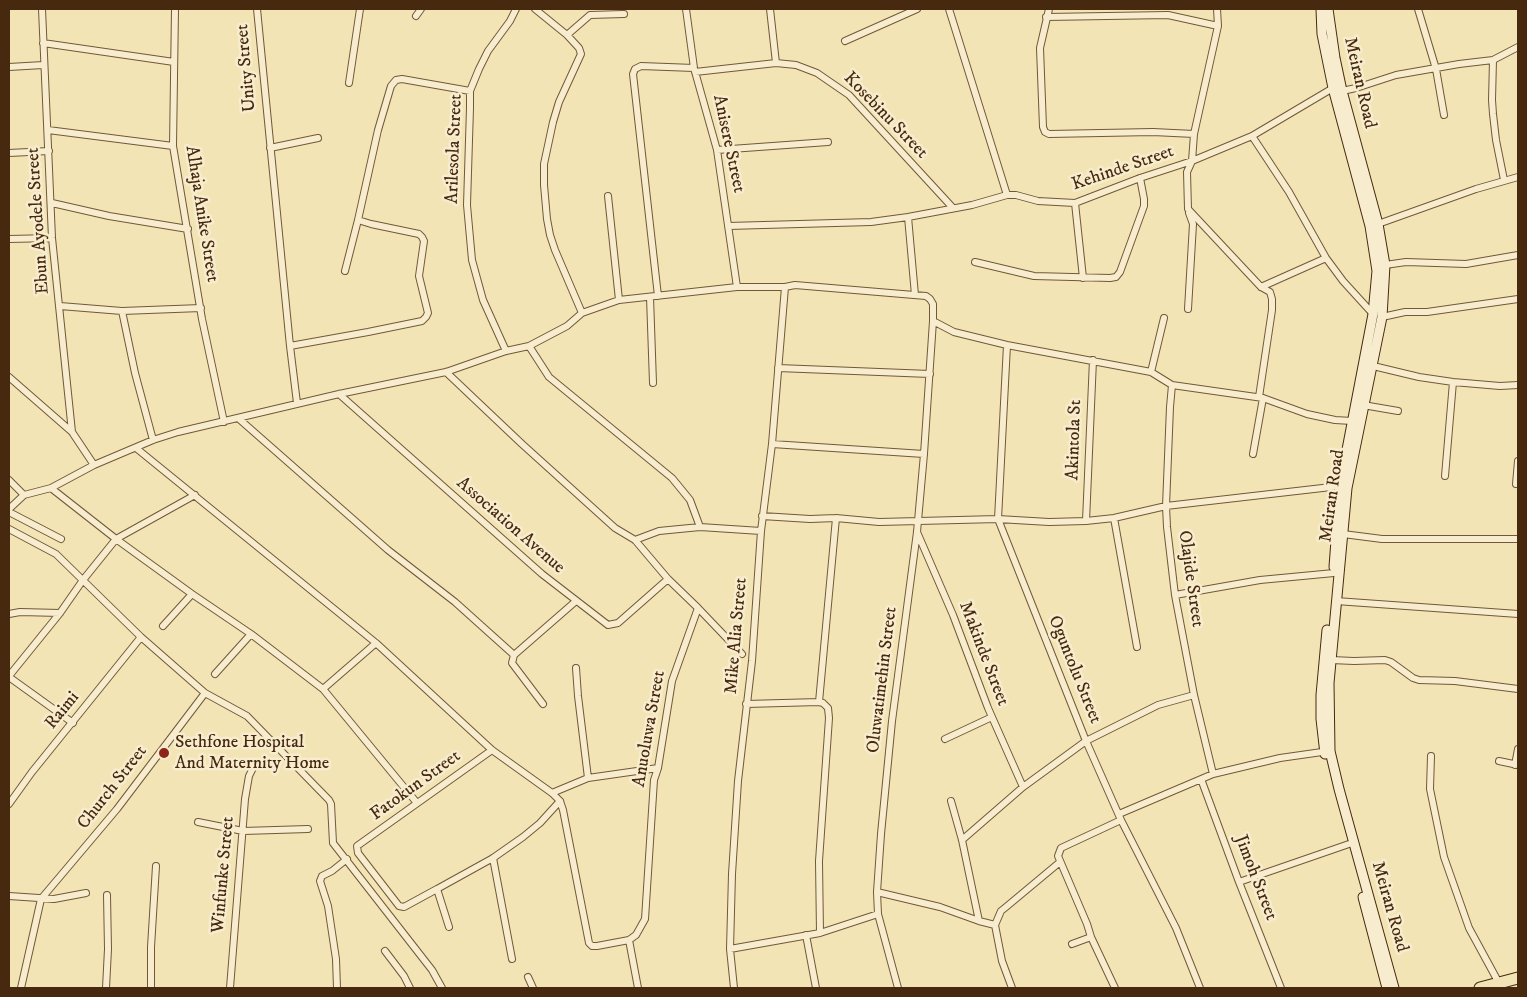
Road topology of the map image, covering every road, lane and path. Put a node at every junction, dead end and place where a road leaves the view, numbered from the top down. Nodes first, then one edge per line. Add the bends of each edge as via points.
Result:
1 (42, 9) edge
2 (175, 9) edge
3 (257, 9) edge
4 (360, 9) edge
5 (421, 9) edge
6 (516, 9) edge
7 (535, 9) edge
8 (686, 9) edge
9 (770, 9) edge
10 (917, 9) edge
11 (949, 9) edge
12 (1049, 9) edge
13 (1217, 9) edge
14 (1321, 9) edge
15 (1328, 9) edge
16 (1418, 9) edge
17 (624, 14) dead end
18 (416, 16) dead end
19 (1046, 17) junction
20 (1218, 26) junction
21 (567, 35) junction
22 (845, 41) dead end
23 (43, 43) junction
24 (1518, 47) edge
25 (1493, 60) junction
26 (174, 62) junction
27 (776, 63) junction
28 (43, 65) junction
29 (9, 67) edge
30 (1436, 69) junction
31 (695, 70) junction
32 (349, 82) dead end
33 (1337, 90) junction
34 (470, 91) junction
35 (1444, 115) dead end
36 (48, 130) junction
37 (1194, 134) junction
38 (1252, 136) junction
39 (318, 138) dead end
40 (828, 142) dead end
41 (173, 146) junction
42 (270, 148) junction
43 (717, 150) junction
44 (49, 151) junction
45 (9, 153) edge
46 (1192, 161) junction
47 (1518, 177) edge
48 (1140, 178) junction
49 (1504, 180) junction
50 (1007, 195) junction
51 (608, 196) dead end
52 (52, 203) junction
53 (1075, 203) junction
54 (953, 208) junction
55 (1188, 209) junction
56 (908, 217) junction
57 (358, 220) junction
58 (1378, 224) junction
59 (728, 226) junction
60 (188, 229) junction
61 (52, 238) junction
62 (9, 239) edge
63 (1518, 255) edge
64 (1326, 258) junction
65 (975, 262) dead end
66 (1385, 265) junction
67 (345, 271) dead end
68 (1083, 278) junction
69 (737, 287) junction
70 (785, 287) junction
71 (1261, 287) junction
72 (915, 295) junction
73 (658, 296) junction
74 (650, 297) junction
75 (1518, 299) edge
76 (619, 300) junction
77 (60, 306) junction
78 (200, 308) junction
79 (1188, 309) dead end
80 (122, 311) junction
81 (582, 313) junction
82 (1373, 314) junction
83 (1382, 317) junction
84 (1164, 318) dead end
85 (933, 320) junction
86 (1006, 345) junction
87 (290, 346) junction
88 (529, 346) junction
89 (506, 352) junction
90 (1093, 360) junction
91 (1368, 365) junction
92 (778, 368) junction
93 (446, 372) junction
94 (1151, 372) junction
95 (930, 374) junction
96 (9, 378) edge
97 (653, 382) dead end
98 (1453, 382) junction
99 (1172, 385) junction
100 (1518, 385) edge
101 (339, 394) junction
102 (1261, 398) junction
103 (297, 403) junction
104 (1363, 405) junction
105 (1398, 411) dead end
106 (238, 418) junction
107 (1352, 421) junction
108 (224, 422) junction
109 (72, 432) junction
110 (153, 440) junction
111 (772, 444) junction
112 (136, 448) junction
113 (924, 454) junction
114 (1253, 454) dead end
115 (1518, 460) edge
116 (94, 465) junction
117 (1445, 476) dead end
118 (9, 480) edge
119 (1516, 484) dead end
120 (1340, 486) junction
121 (51, 488) junction
122 (24, 495) junction
123 (195, 495) junction
124 (1166, 506) junction
125 (9, 511) edge
126 (762, 516) junction
127 (836, 518) junction
128 (1114, 518) junction
129 (998, 519) junction
130 (918, 520) junction
131 (1086, 521) junction
132 (700, 527) junction
133 (9, 529) edge
134 (761, 531) junction
135 (917, 532) junction
136 (1343, 534) junction
137 (60, 539) dead end
138 (116, 539) junction
139 (635, 540) junction
140 (1518, 540) edge
141 (1334, 573) junction
142 (83, 579) junction
143 (668, 579) junction
144 (192, 594) junction
145 (1174, 595) junction
146 (576, 601) junction
147 (1336, 601) junction
148 (698, 608) junction
149 (60, 613) junction
150 (9, 614) edge
151 (1518, 614) edge
152 (163, 626) dead end
153 (251, 634) junction
154 (141, 636) junction
155 (376, 643) junction
156 (1137, 648) dead end
157 (742, 654) dead end
158 (514, 655) junction
159 (1331, 660) junction
160 (576, 668) dead end
161 (215, 674) dead end
162 (9, 676) edge
163 (323, 689) junction
164 (1518, 689) edge
165 (205, 693) junction
166 (1194, 695) junction
167 (819, 702) junction
168 (543, 704) dead end
169 (746, 704) junction
170 (992, 717) junction
171 (1325, 719) junction
172 (73, 723) junction
173 (945, 739) dead end
174 (1086, 741) junction
175 (1518, 749) edge
176 (492, 750) junction
177 (1327, 751) junction
178 (1431, 756) dead end
179 (1499, 761) dead end
180 (1517, 765) edge
181 (254, 766) dead end
182 (658, 768) junction
183 (1213, 774) junction
184 (588, 778) junction
185 (1201, 779) junction
186 (1023, 787) junction
187 (552, 793) junction
188 (560, 801) junction
189 (951, 801) dead end
190 (417, 803) junction
191 (9, 804) edge
192 (1120, 817) junction
193 (198, 822) dead end
194 (308, 829) dead end
195 (243, 832) junction
196 (962, 840) junction
197 (1349, 844) junction
198 (493, 858) junction
199 (347, 859) junction
200 (1060, 862) junction
201 (156, 866) dead end
202 (1239, 882) junction
203 (438, 889) junction
204 (877, 892) junction
205 (86, 893) dead end
206 (107, 895) dead end
207 (9, 896) edge
208 (41, 898) junction
209 (878, 914) junction
210 (979, 921) junction
211 (995, 925) junction
212 (449, 927) dead end
213 (820, 933) junction
214 (806, 935) junction
215 (1091, 938) junction
216 (629, 940) junction
217 (1072, 944) dead end
218 (730, 949) junction
219 (385, 951) dead end
220 (512, 959) dead end
221 (528, 977) dead end
222 (1518, 978) edge
223 (1500, 986) edge
224 (21, 988) edge
225 (106, 988) edge
226 (151, 988) edge
227 (230, 988) edge
228 (338, 988) edge
229 (410, 988) edge
230 (442, 988) edge
231 (533, 988) edge
232 (638, 988) edge
233 (734, 988) edge
234 (816, 988) edge
235 (898, 988) edge
236 (1012, 988) edge
237 (1115, 988) edge
238 (1200, 988) edge
239 (1281, 988) edge
240 (1387, 988) edge
241 (1394, 988) edge
242 (1480, 988) edge

1 - 23 street, Ebun Ayodele Street
2 - 26 street, Alhaja Anike Street
3 - 42 street, Unity Street
4 - 32 street
5 - 18 street
6 - 34 street, Arilesola Street via 488,51
7 - 21 street
8 - 31 street, Anisere Street
9 - 27 street
10 - 22 street
11 - 50 street
12 - 19 street
13 - 20 street
14 - 33 main road, Meiran Road via 1322,34
15 - 33 main road, Meiran Road
16 - 30 street
17 - 21 street via 590,15
19 - 20 street via 1168,15
19 - 37 street via 1040,48 1042,127 1045,132
20 - 37 street
21 - 81 street via 581,54 553,122 544,164 544,185 550,235
23 - 26 street
23 - 28 street, Ebun Ayodele Street
24 - 25 street, Kehinde Street
25 - 30 street, Kehinde Street
25 - 49 street via 1493,114
26 - 41 street, Alhaja Anike Street
27 - 31 street, Kosebinu Street
27 - 54 street, Kosebinu Street via 807,68 849,95
28 - 29 street
28 - 36 street, Ebun Ayodele Street
30 - 33 street, Kehinde Street
30 - 35 street
31 - 43 street, Anisere Street
31 - 73 street, Kosebinu Street via 641,66 633,74
33 - 38 street, Kehinde Street
33 - 58 main road, Meiran Road
33 - 82 main road, Meiran Road via 1375,250 1377,271
34 - 57 street via 396,80 391,86 378,130
34 - 89 street, Arilesola Street via 468,235 483,300
36 - 41 street
36 - 44 street, Ebun Ayodele Street
37 - 46 street
38 - 46 street, Kehinde Street
38 - 64 street via 1289,192
39 - 42 street
40 - 43 street
41 - 60 street, Alhaja Anike Street
42 - 87 street, Unity Street
43 - 59 street, Anisere Street
44 - 45 street
44 - 52 street, Ebun Ayodele Street
46 - 48 street, Kehinde Street
46 - 55 street via 1187,172
47 - 49 street
48 - 53 street, Kehinde Street
48 - 68 street via 1144,206 1120,272 1110,278
49 - 58 street
50 - 53 street, Kehinde Street
50 - 54 street, Kehinde Street
51 - 76 street
52 - 60 street
52 - 61 street, Ebun Ayodele Street
53 - 68 street
54 - 56 street, Kehinde Street
55 - 71 street
55 - 79 street via 1193,224
56 - 59 street, Kehinde Street via 871,222
56 - 72 street
57 - 67 street
57 - 87 street via 422,237 419,276 428,313 426,318
58 - 66 main road, Meiran Road
59 - 69 street, Anisere Street
60 - 78 street, Alhaja Anike Street
61 - 62 street
61 - 77 street, Ebun Ayodele Street
63 - 66 street via 1466,264 1406,262
64 - 71 street
64 - 82 street
65 - 68 street via 1025,275
66 - 83 main road, Meiran Road
69 - 70 street
69 - 73 street
70 - 72 street via 796,285
70 - 92 street, Mike Alia Street
71 - 102 street via 1270,292 1272,310
72 - 85 street, Oluwatimehin Street via 930,298
73 - 74 street
74 - 76 street
74 - 97 street
75 - 83 street
76 - 81 street
77 - 80 street
77 - 109 street, Ebun Ayodele Street
78 - 80 street
78 - 108 street, Alhaja Anike Street
80 - 110 street
81 - 88 street via 567,326
82 - 91 main road, Meiran Road
83 - 91 main road, Meiran Road
84 - 94 street
85 - 86 street via 954,332
85 - 95 street, Oluwatimehin Street
86 - 90 street
86 - 129 street, Oguntolu Street
87 - 103 street, Unity Street
88 - 89 street
88 - 132 street via 549,377 672,478 690,500
89 - 93 street
90 - 94 street
90 - 131 street, Akintola St
91 - 98 street
91 - 104 main road, Meiran Road
91 - 107 main road, Meiran Road
92 - 95 street
92 - 111 street, Mike Alia Street
93 - 101 street
93 - 139 street via 608,521
94 - 99 street
95 - 113 street, Oluwatimehin Street
96 - 109 street
98 - 100 street
98 - 117 street
99 - 102 street
99 - 124 street, Olajide Street
101 - 103 street
101 - 146 street, Association Avenue
102 - 107 street via 1307,414
102 - 114 street
103 - 106 street
104 - 105 street
104 - 136 main road, Meiran Road via 1347,488
106 - 108 street
106 - 158 street
107 - 120 main road, Meiran Road
108 - 110 street
109 - 116 street
110 - 112 street
111 - 113 street
111 - 126 street, Mike Alia Street
112 - 116 street
112 - 123 street
113 - 130 street, Oluwatimehin Street
115 - 119 street
116 - 121 street
118 - 122 street
120 - 124 street
120 - 141 main road, Meiran Road
121 - 122 street
121 - 138 street
122 - 125 street
123 - 138 street
123 - 155 street
124 - 128 street
124 - 145 street, Olajide Street
125 - 137 street
126 - 127 street
126 - 134 street, Mike Alia Street
127 - 130 street via 879,522
127 - 167 street
128 - 131 street
128 - 156 street
129 - 130 street
129 - 131 street
129 - 174 street, Oguntolu Street
130 - 135 street, Oluwatimehin Street
132 - 134 street
132 - 139 street via 659,531
133 - 142 street via 56,554
134 - 169 street, Mike Alia Street
135 - 170 street, Makinde Street
135 - 204 street, Oluwatimehin Street via 892,720
136 - 140 street via 1382,539
136 - 147 main road, Meiran Road
138 - 142 street
138 - 144 street
139 - 143 street
141 - 145 street via 1260,580
141 - 171 main road, Meiran Road via 1324,666
142 - 149 street
142 - 154 street
143 - 146 street, Association Avenue via 618,623 608,625
143 - 148 street
144 - 152 street
144 - 153 street
145 - 166 street, Olajide Street
146 - 158 street
147 - 151 street
147 - 159 main road, Meiran Road
148 - 157 street
148 - 182 street, Anuoluwa Street via 672,681
149 - 150 street
149 - 162 street
153 - 161 street
153 - 163 street
154 - 165 street
154 - 172 street, Raimi
155 - 163 street
155 - 176 street
158 - 168 street via 512,662
159 - 164 street via 1385,660 1419,680
159 - 171 main road, Meiran Road
160 - 184 street
162 - 172 street
163 - 190 street
165 - 199 street via 247,716 329,800 333,843
165 - 208 street, Church Street via 117,809
166 - 174 street via 1158,705
166 - 183 street, Olajide Street
167 - 169 street
167 - 213 street via 828,708 829,718 819,861
169 - 218 street, Mike Alia Street via 738,781
170 - 173 street
170 - 186 street, Makinde Street
171 - 177 main road, Meiran Road
172 - 191 street, Raimi
174 - 186 street
174 - 192 street, Oguntolu Street
175 - 180 street
176 - 187 street
176 - 190 street, Fatokun Street
177 - 183 street
177 - 197 main road, Meiran Road via 1330,779
177 - 241 main road, Meiran Road
178 - 223 street via 1430,789 1444,857 1469,928
179 - 180 street
181 - 195 street, Winfunke Street
182 - 184 street
182 - 216 street, Anuoluwa Street via 654,780 645,919 636,935
183 - 185 street
184 - 187 street
185 - 192 street
185 - 202 street, Jimoh Street
186 - 196 street
187 - 188 street
188 - 198 street via 540,823
188 - 216 street via 589,943 597,946
189 - 196 street
190 - 203 street, Fatokun Street via 358,846 358,853 400,906 404,907
192 - 200 street via 1061,848
192 - 238 street, Oguntolu Street via 1176,928
193 - 195 street
194 - 195 street
195 - 227 street, Winfunke Street
196 - 210 street
197 - 202 street
197 - 240 main road, Meiran Road
198 - 203 street
198 - 220 street
199 - 228 street via 322,876 320,881 328,906
199 - 230 street via 432,970
200 - 211 street via 1006,907
200 - 215 street
201 - 226 street
202 - 239 street, Jimoh Street
203 - 212 street
204 - 209 street, Oluwatimehin Street
204 - 210 street via 940,907
205 - 208 street via 64,899
206 - 225 street
207 - 208 street
208 - 224 street
209 - 213 street
209 - 235 street, Oluwatimehin Street
210 - 211 street
211 - 236 street via 1002,961
213 - 214 street
214 - 218 street
214 - 234 street
215 - 217 street
215 - 237 street
216 - 232 street
218 - 233 street, Mike Alia Street
219 - 229 street
221 - 231 street
222 - 223 highway
223 - 242 highway

